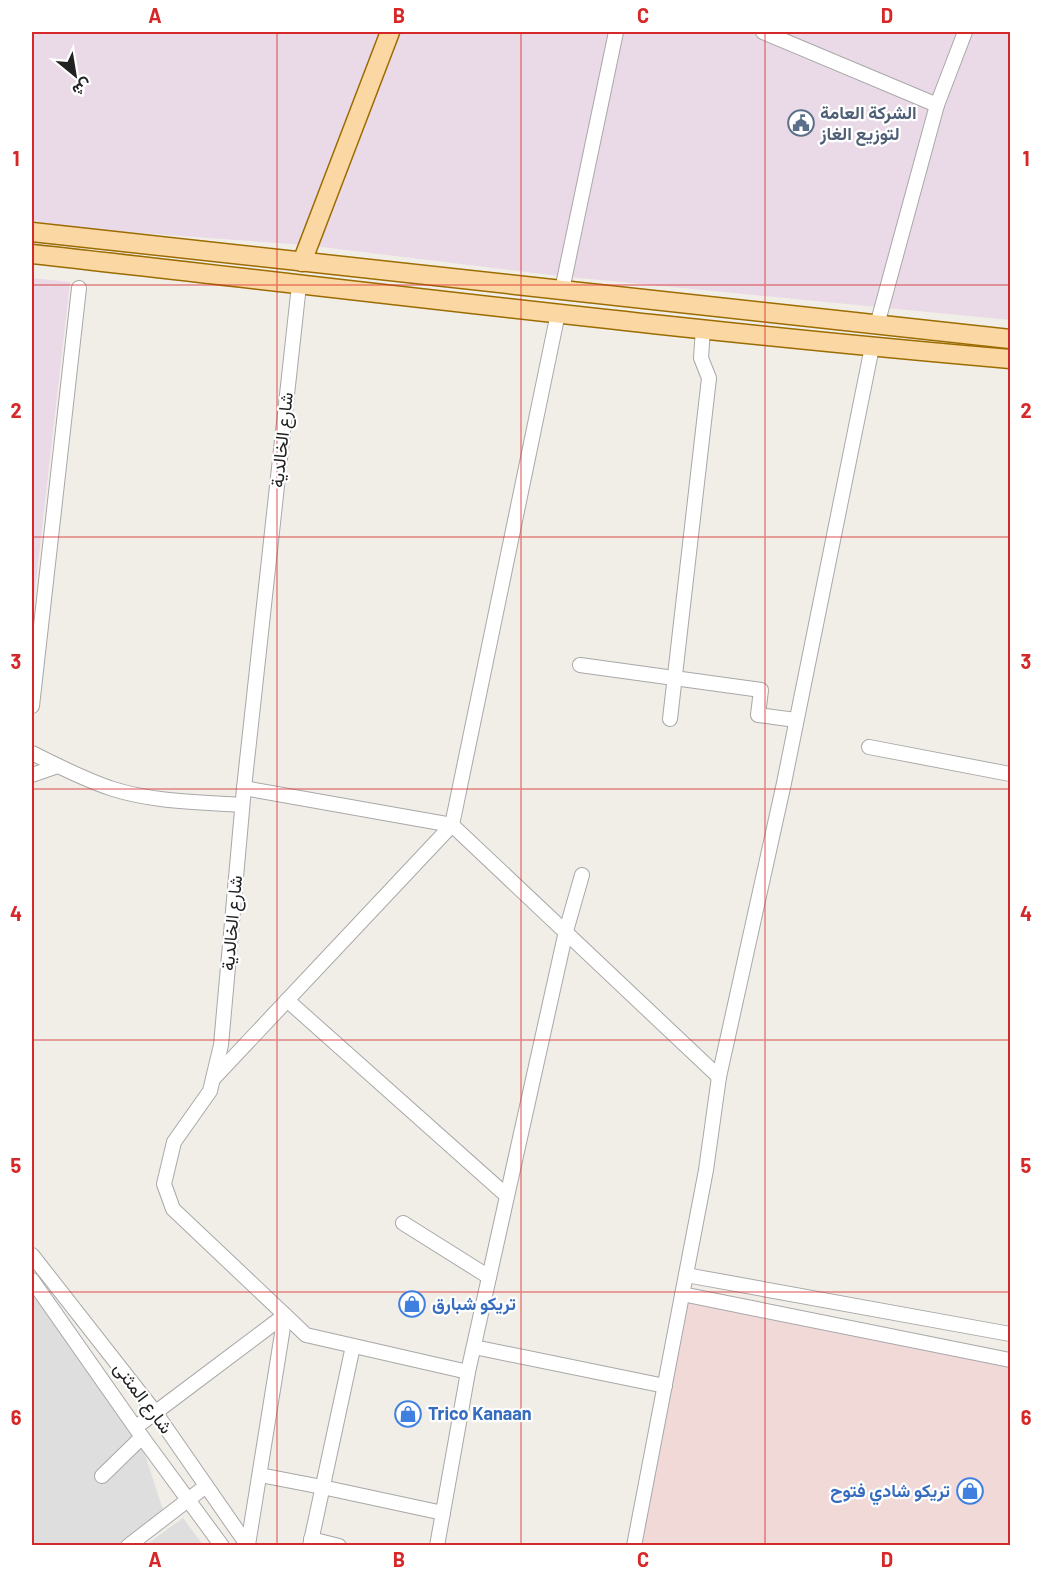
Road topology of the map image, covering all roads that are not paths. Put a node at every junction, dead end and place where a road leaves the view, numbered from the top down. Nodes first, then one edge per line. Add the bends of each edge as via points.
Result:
1 (390, 32) edge
2 (616, 32) edge
3 (763, 32) edge
4 (964, 32) edge
5 (937, 105) junction
6 (32, 232) edge
7 (32, 254) edge
8 (302, 262) junction
9 (299, 285) junction
10 (79, 288) dead end
11 (561, 290) junction
12 (558, 313) junction
13 (877, 325) junction
14 (704, 329) junction
15 (1011, 339) edge
16 (872, 347) junction
17 (1011, 359) edge
18 (580, 665) dead end
19 (674, 678) junction
20 (32, 706) edge
21 (670, 719) dead end
22 (796, 720) junction
23 (868, 747) dead end
24 (32, 753) edge
25 (58, 766) junction
26 (1011, 774) edge
27 (32, 775) edge
28 (244, 788) junction
29 (242, 805) junction
30 (452, 825) junction
31 (582, 875) dead end
32 (566, 931) junction
33 (287, 1000) junction
34 (719, 1077) junction
35 (213, 1079) junction
36 (506, 1195) junction
37 (404, 1224) dead end
38 (32, 1255) edge
39 (686, 1275) junction
40 (489, 1277) junction
41 (33, 1284) edge
42 (682, 1294) junction
43 (285, 1316) junction
44 (1011, 1334) edge
45 (352, 1346) junction
46 (474, 1347) junction
47 (1011, 1360) edge
48 (468, 1372) junction
49 (665, 1386) junction
50 (155, 1412) junction
51 (139, 1432) junction
52 (102, 1476) dead end
53 (260, 1476) junction
54 (206, 1486) junction
55 (322, 1486) junction
56 (188, 1499) junction
57 (443, 1513) junction
58 (310, 1542) edge
59 (128, 1545) edge
60 (222, 1545) edge
61 (248, 1545) edge
62 (339, 1545) edge
63 (437, 1545) edge
64 (634, 1545) edge

1 - 8 main road
2 - 11 street
3 - 5 street
4 - 5 street
5 - 13 street
6 - 8 main road
7 - 9 main road
8 - 11 main road
9 - 12 main road
9 - 28 street, شارع الخالدية
10 - 20 street
11 - 13 main road
12 - 14 main road
12 - 30 street
13 - 15 main road
14 - 16 main road
14 - 19 street via 701,358 709,378
16 - 17 main road
16 - 22 street
18 - 19 street
19 - 21 street
19 - 22 street via 761,690 758,715
22 - 34 street
23 - 26 street
24 - 25 street
25 - 27 street
25 - 29 street via 113,789 169,800
28 - 29 street, شارع الخالدية
28 - 30 street
29 - 35 street, شارع الخالدية via 221,1045
30 - 32 street
30 - 33 street
31 - 32 street
32 - 34 street
32 - 36 street
33 - 35 street
33 - 36 street
34 - 39 street
35 - 43 street, شارع الخالدية via 210,1091 174,1142 164,1185 172,1209
36 - 40 street
37 - 40 street
38 - 50 street, شارع المثنى
39 - 42 street
39 - 44 street
40 - 46 street
41 - 51 street, شارع المثنى
42 - 47 street
42 - 49 street
43 - 45 street, شارع الخالدية via 306,1335
43 - 50 street
43 - 53 street
45 - 48 street, شارع الخالدية
45 - 55 street
46 - 48 street
46 - 49 street
48 - 57 street
49 - 64 street
50 - 51 street
50 - 54 street, شارع المثنى
51 - 52 street
51 - 56 street, شارع المثنى
53 - 55 street
53 - 61 street
54 - 56 street
54 - 61 street, شارع المثنى
55 - 57 street
55 - 58 street
56 - 59 street
56 - 60 street, شارع المثنى
57 - 63 street
58 - 62 street

